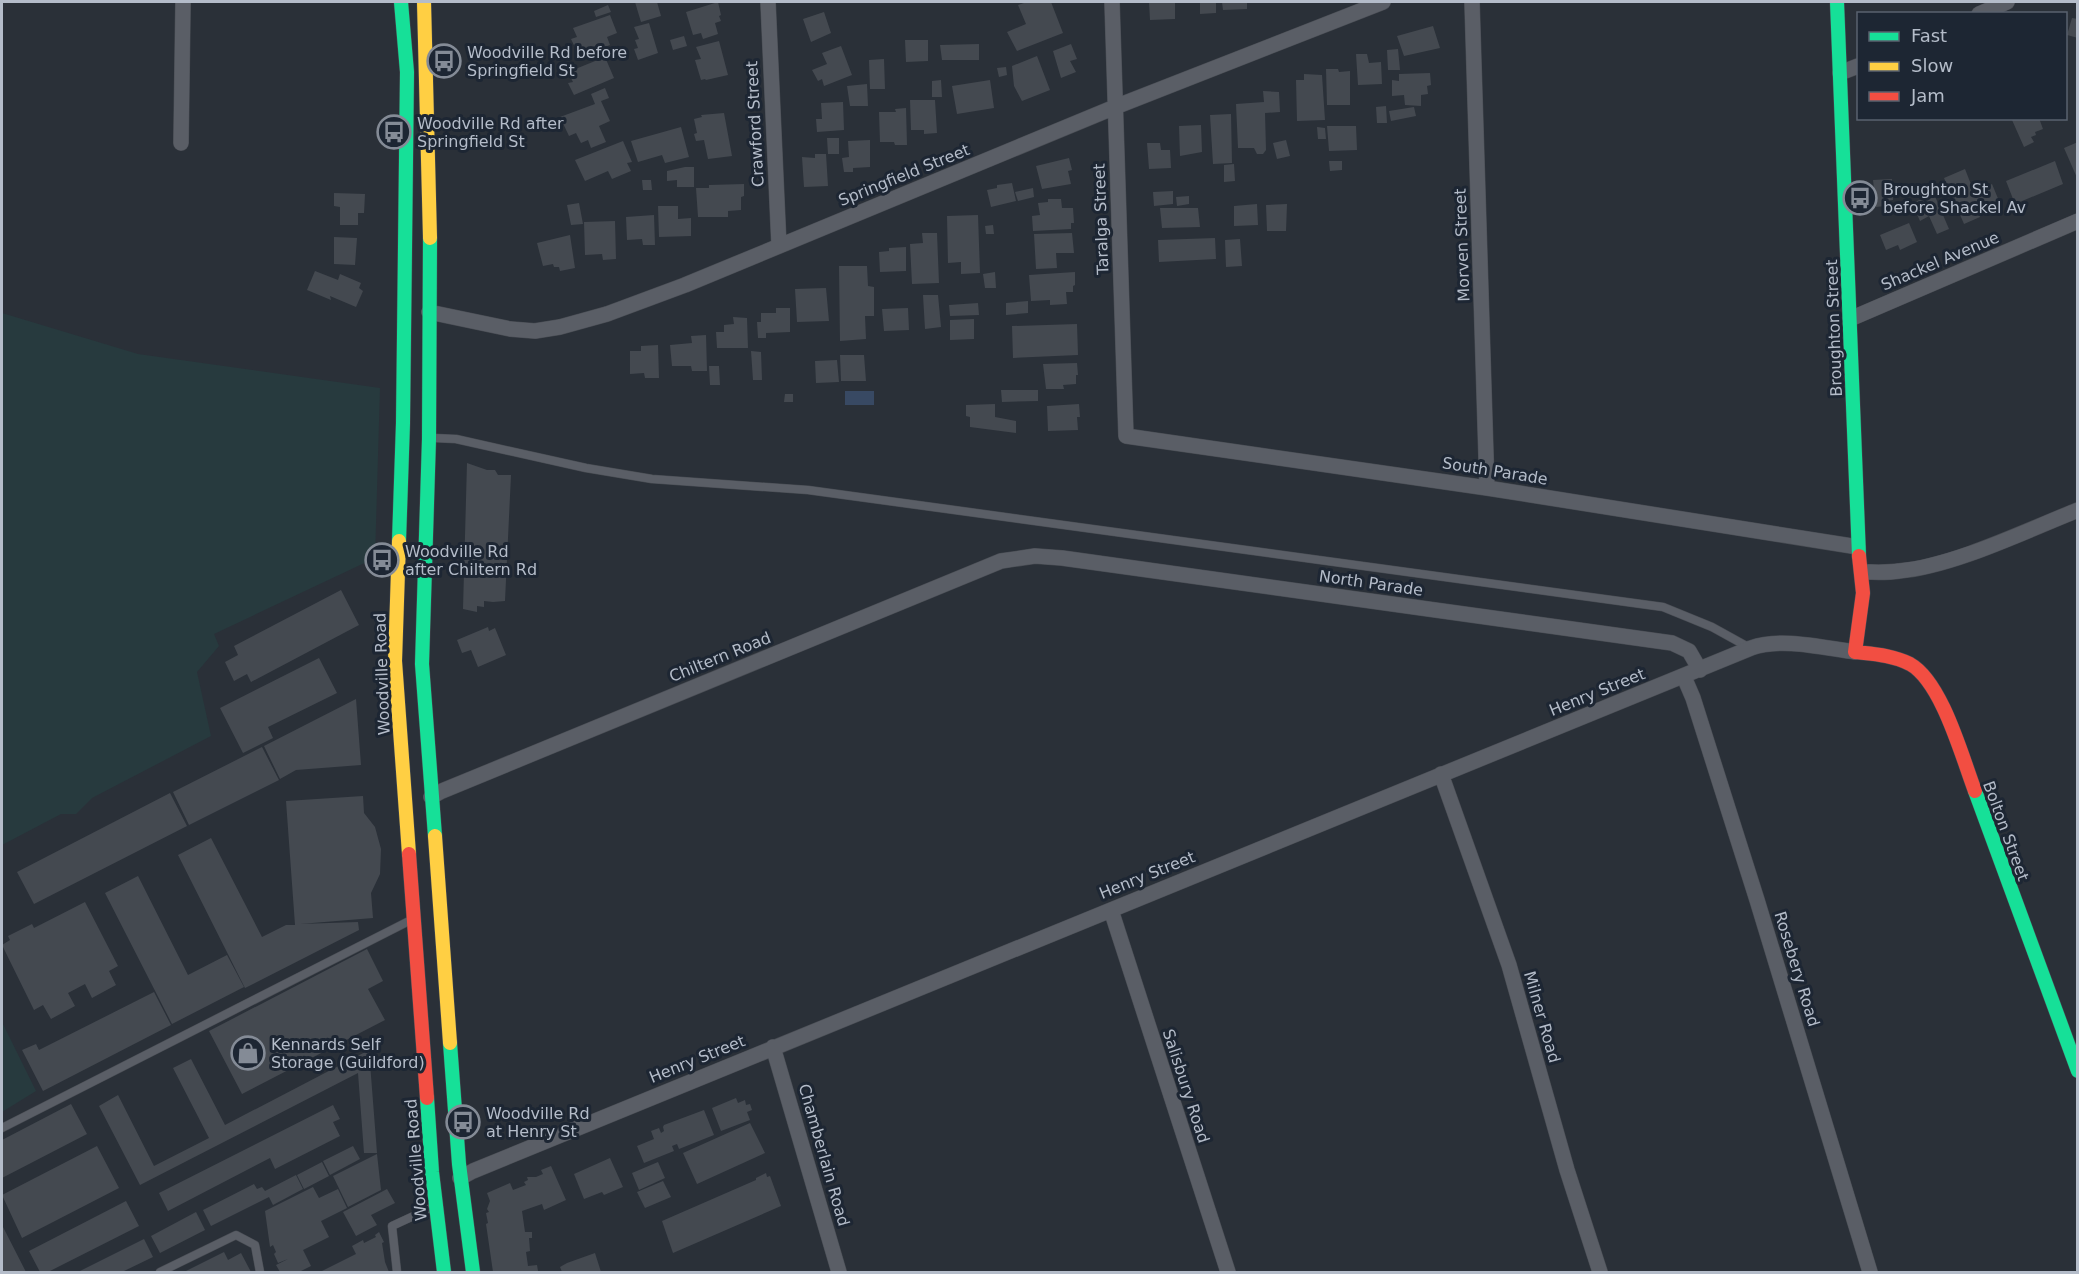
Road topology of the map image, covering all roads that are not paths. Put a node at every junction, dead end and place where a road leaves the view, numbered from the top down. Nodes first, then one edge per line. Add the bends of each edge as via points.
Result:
1 (183, 2) edge
2 (401, 2) edge
3 (424, 2) edge
4 (768, 2) edge
5 (1112, 2) edge
6 (1383, 2) edge
7 (1472, 2) edge
8 (1838, 2) edge
9 (2007, 2) edge
10 (1984, 12) edge
11 (1857, 66) edge
12 (1840, 73) junction
13 (1116, 108) junction
14 (181, 143) dead end
15 (2078, 221) edge
16 (779, 246) junction
17 (429, 312) junction
18 (1850, 319) junction
19 (1126, 436) joint
20 (429, 439) junction
21 (1487, 488) junction
22 (2078, 510) edge
23 (1858, 547) junction
24 (1024, 557) joint
25 (1862, 572) junction
26 (1751, 648) junction
27 (1855, 652) junction
28 (1700, 670) junction
29 (1684, 677) junction
30 (1441, 774) junction
31 (431, 797) junction
32 (1111, 910) junction
33 (413, 918) junction
34 (773, 1047) junction
35 (2078, 1071) edge
36 (2, 1128) edge
37 (460, 1178) junction
38 (436, 1205) junction
39 (160, 1272) edge
40 (260, 1272) edge
41 (397, 1272) edge
42 (444, 1272) edge
43 (473, 1272) edge
44 (839, 1272) edge
45 (1228, 1272) edge
46 (1600, 1272) edge
47 (1870, 1272) edge

1 - 14 street
2 - 33 main road, Woodville Road via 407,72 403,423 395,661
3 - 17 main road
4 - 16 street, Crawford Street
5 - 13 street, Taralga Street
6 - 13 street, Springfield Street
7 - 21 street, Morven Street
8 - 12 main road, Broughton Street
9 - 10 street
11 - 12 street
12 - 18 main road, Broughton Street
13 - 16 street, Springfield Street
13 - 19 street, Taralga Street
15 - 18 street, Shackel Avenue
16 - 17 street, Springfield Street via 634,305 560,327 536,331 510,329
17 - 20 main road
18 - 23 main road, Broughton Street
19 - 21 street, South Parade
20 - 26 lane via 456,439 652,479 808,490 1663,607
20 - 31 main road via 422,664
21 - 23 street, South Parade
22 - 25 street via 1938,563 1900,572
23 - 25 main road, Broughton Street
24 - 28 street, North Parade via 1062,558 1672,643 1689,651
24 - 31 street, Chiltern Road via 1001,561
25 - 27 main road, Broughton Street
26 - 27 street, Henry Street via 1778,643
26 - 28 street, Henry Street
27 - 35 main road, Bolton Street via 1894,657 1912,664 1936,690
28 - 29 street, Henry Street
29 - 30 street, Henry Street
29 - 47 street, Rosebery Road via 1754,889
30 - 32 street, Henry Street
30 - 46 street, Milner Road via 1509,965
31 - 37 main road
32 - 34 street, Henry Street
32 - 45 street, Salisbury Road
33 - 36 lane
33 - 38 main road, Woodville Road
34 - 37 street, Henry Street
34 - 44 street, Chamberlain Road
37 - 43 main road
38 - 41 lane via 392,1226
38 - 42 main road, Woodville Road
39 - 40 lane via 236,1234 255,1245

